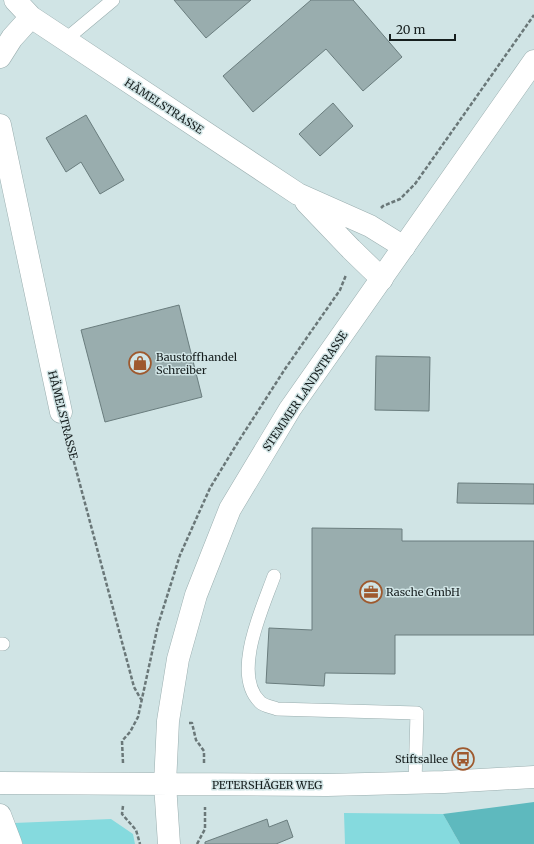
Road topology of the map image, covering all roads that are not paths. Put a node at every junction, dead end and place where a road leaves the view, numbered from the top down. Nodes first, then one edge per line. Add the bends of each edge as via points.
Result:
1 (15, 0) edge
2 (113, 0) edge
3 (30, 17) junction
4 (65, 40) junction
5 (0, 57) edge
6 (534, 61) edge
7 (0, 125) edge
8 (298, 194) junction
9 (404, 247) junction
10 (382, 279) junction
11 (61, 412) road end
12 (274, 576) dead end
13 (534, 777) edge
14 (0, 783) edge
15 (415, 783) junction
16 (165, 784) junction
17 (0, 816) edge
18 (11, 844) edge
19 (169, 844) edge

1 - 3 street, HÄMELSTRASSE
2 - 4 lane
3 - 4 street, HÄMELSTRASSE
3 - 5 street
4 - 8 street, HÄMELSTRASSE
6 - 9 street, STEMMER LANDSTRASSE
7 - 11 street, HÄMELSTRASSE
8 - 9 street, HÄMELSTRASSE via 370,226
8 - 10 street, HÄMELSTRASSE
9 - 10 street, STEMMER LANDSTRASSE
10 - 16 street, STEMMER LANDSTRASSE via 290,409 230,509 196,595 178,659 168,722
12 - 15 lane via 252,638 248,665 251,689 261,703 277,709 417,713
13 - 15 street, PETERSHÄGER WEG
14 - 16 street, PETERSHÄGER WEG
15 - 16 street, PETERSHÄGER WEG
16 - 19 street
17 - 18 street

